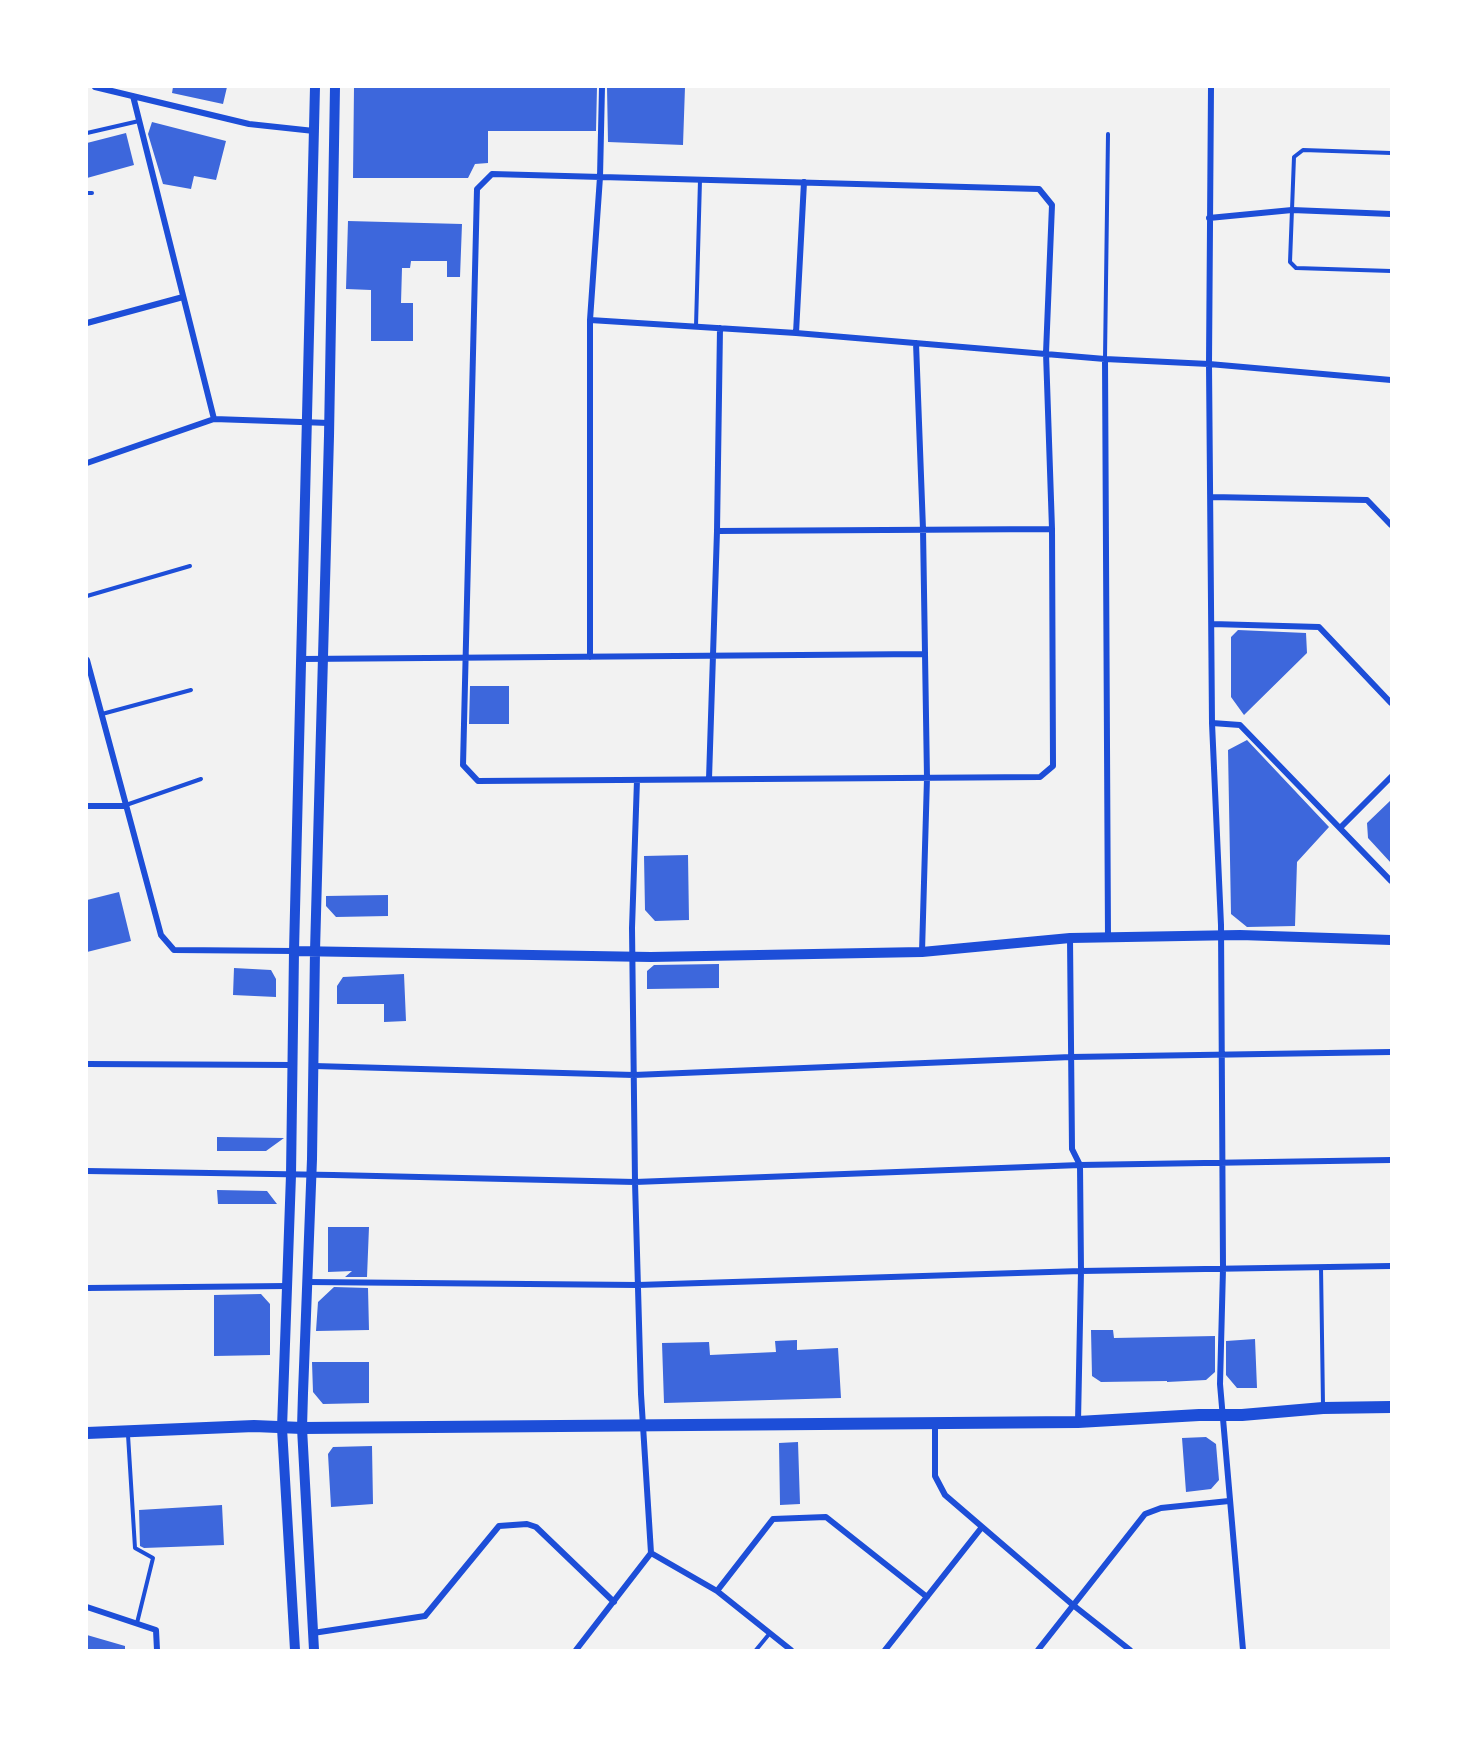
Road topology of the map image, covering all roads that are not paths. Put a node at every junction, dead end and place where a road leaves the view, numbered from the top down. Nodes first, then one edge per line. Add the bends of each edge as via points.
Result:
1 (95, 87) edge
2 (315, 87) edge
3 (335, 87) edge
4 (602, 87) edge
5 (1211, 87) edge
6 (133, 96) junction
7 (139, 121) junction
8 (314, 131) junction
9 (87, 133) edge
10 (1108, 134) dead end
11 (1391, 153) edge
12 (600, 177) junction
13 (700, 180) junction
14 (804, 182) junction
15 (1292, 210) junction
16 (1391, 214) edge
17 (1209, 218) junction
18 (1391, 271) edge
19 (183, 297) junction
20 (590, 320) junction
21 (87, 323) edge
22 (696, 326) junction
23 (720, 328) junction
24 (796, 333) junction
25 (916, 343) junction
26 (1046, 353) junction
27 (1105, 359) junction
28 (1209, 364) junction
29 (1391, 380) edge
30 (214, 420) junction
31 (308, 423) junction
32 (329, 423) junction
33 (87, 463) edge
34 (1211, 497) junction
35 (1391, 525) edge
36 (923, 529) junction
37 (1052, 529) junction
38 (717, 531) junction
39 (190, 566) dead end
40 (87, 596) edge
41 (1212, 624) junction
42 (925, 654) junction
43 (713, 656) junction
44 (590, 657) junction
45 (465, 658) junction
46 (302, 659) junction
47 (323, 659) junction
48 (87, 660) edge
49 (191, 690) dead end
50 (1391, 703) edge
51 (101, 714) junction
52 (1212, 723) junction
53 (1391, 777) edge
54 (927, 778) junction
55 (201, 779) dead end
56 (709, 779) junction
57 (638, 780) junction
58 (87, 806) edge
59 (125, 806) junction
60 (1341, 827) junction
61 (1391, 881) edge
62 (1221, 936) junction
63 (1070, 938) junction
64 (1108, 938) junction
65 (1391, 940) edge
66 (294, 951) junction
67 (315, 951) junction
68 (922, 952) junction
69 (633, 955) junction
70 (1391, 1052) edge
71 (1222, 1055) junction
72 (1071, 1057) junction
73 (87, 1064) edge
74 (293, 1065) junction
75 (314, 1066) junction
76 (634, 1075) junction
77 (1391, 1160) edge
78 (1223, 1162) junction
79 (1080, 1165) junction
80 (87, 1171) edge
81 (291, 1175) junction
82 (311, 1175) junction
83 (635, 1182) junction
84 (1391, 1266) edge
85 (1321, 1267) junction
86 (1223, 1269) junction
87 (1081, 1271) junction
88 (308, 1282) junction
89 (638, 1285) junction
90 (288, 1286) junction
91 (87, 1288) edge
92 (1391, 1407) edge
93 (1323, 1408) junction
94 (1223, 1415) junction
95 (1078, 1422) junction
96 (935, 1424) junction
97 (644, 1425) junction
98 (282, 1428) junction
99 (302, 1428) junction
100 (128, 1432) junction
101 (87, 1433) edge
102 (1229, 1502) junction
103 (982, 1527) junction
104 (651, 1553) junction
105 (717, 1591) junction
106 (927, 1597) junction
107 (614, 1602) junction
108 (1073, 1605) junction
109 (87, 1607) edge
110 (136, 1623) junction
111 (313, 1633) junction
112 (770, 1633) junction
113 (157, 1650) edge
114 (295, 1650) edge
115 (314, 1650) edge
116 (576, 1650) edge
117 (756, 1650) edge
118 (791, 1650) edge
119 (885, 1650) edge
120 (1038, 1650) edge
121 (1130, 1650) edge
122 (1242, 1650) edge

1 - 6 street
2 - 8 street
3 - 32 street
4 - 12 street
5 - 17 street
6 - 7 street
6 - 8 street via 249,124
7 - 9 lane
7 - 19 street
8 - 31 street
10 - 27 lane
11 - 15 lane via 1303,150 1294,157
12 - 13 street
12 - 20 street
12 - 45 street via 492,174 477,189
13 - 14 street
13 - 22 lane
14 - 24 street
14 - 26 street via 1039,189 1052,205
15 - 16 street
15 - 17 street
15 - 18 lane via 1290,261 1296,268
17 - 28 street
19 - 21 street
19 - 30 street
20 - 22 street
20 - 44 street
22 - 23 street
23 - 24 street
23 - 38 street
24 - 25 street
25 - 26 street
25 - 36 street
26 - 27 street
26 - 37 street
27 - 28 street
27 - 64 street
28 - 29 street
28 - 34 street
30 - 31 street
30 - 33 street
31 - 32 street
31 - 46 street
32 - 47 street
34 - 35 street via 1367,500
34 - 41 street
36 - 37 street
36 - 38 street
36 - 42 street
37 - 54 street via 1053,766 1040,777
38 - 43 street
39 - 40 lane
41 - 50 street via 1319,627
41 - 52 street
42 - 43 street
42 - 54 street
43 - 44 street
43 - 56 street
44 - 45 street
45 - 47 street
45 - 57 street via 463,765 478,781
46 - 47 street
46 - 66 street
47 - 67 street
48 - 51 street
49 - 51 lane
51 - 59 street
52 - 60 street via 1240,725
52 - 62 street
53 - 60 street
54 - 56 street
54 - 68 street
55 - 59 lane
56 - 57 street
57 - 69 street
58 - 59 street
59 - 66 street via 161,935 174,950
60 - 61 street
62 - 64 street
62 - 65 street
62 - 71 street
63 - 64 street
63 - 68 street
63 - 72 street
66 - 67 street
66 - 74 street
67 - 69 street
67 - 75 street
68 - 69 street
69 - 76 street
70 - 71 street
71 - 72 street
71 - 78 street
72 - 76 street
72 - 79 street via 1072,1149
73 - 74 street
74 - 81 street
75 - 76 street
75 - 82 street
76 - 83 street
77 - 78 street
78 - 79 street
78 - 86 street
79 - 83 street
79 - 87 street
80 - 81 street
81 - 82 street
81 - 90 street
82 - 83 street
82 - 88 street
83 - 89 street
84 - 85 street
85 - 86 street
85 - 93 lane
86 - 87 street
86 - 94 street
87 - 89 street
87 - 95 street
88 - 89 street
88 - 99 street
89 - 97 street
90 - 91 street
90 - 98 street
92 - 93 main road
93 - 94 main road
94 - 95 main road
94 - 102 street
95 - 96 main road
96 - 97 main road
96 - 103 street via 935,1476 945,1495
97 - 99 main road
97 - 104 street
98 - 99 main road
98 - 100 main road
98 - 114 street
99 - 111 street
100 - 101 main road
100 - 110 lane via 135,1548 153,1558
102 - 108 street via 1161,1508 1145,1514
102 - 122 street
103 - 106 street
103 - 108 street
104 - 105 street
104 - 107 street
105 - 106 street via 773,1519 826,1517
105 - 112 street
106 - 119 street
107 - 111 street via 536,1527 499,1526 425,1616
107 - 116 street
108 - 120 street
108 - 121 street
109 - 110 street
110 - 113 street via 156,1630
111 - 115 street
112 - 117 lane
112 - 118 street

